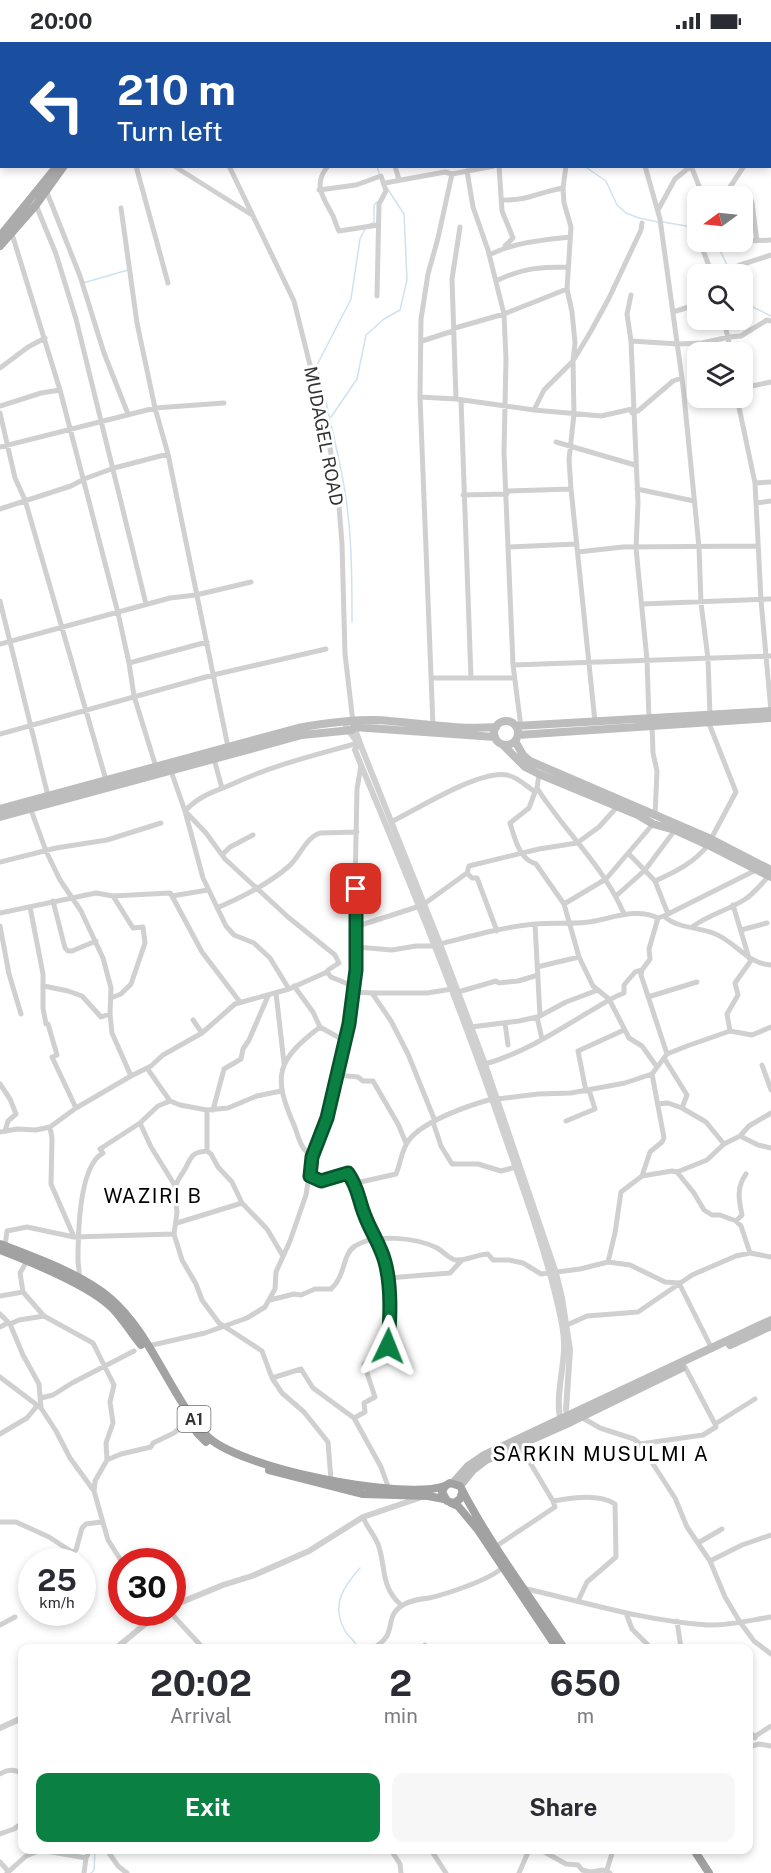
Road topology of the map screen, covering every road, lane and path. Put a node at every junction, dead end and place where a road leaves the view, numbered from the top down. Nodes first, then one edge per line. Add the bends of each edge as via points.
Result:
1 (55, 168) edge
2 (62, 168) edge
3 (137, 168) edge
4 (177, 168) edge
5 (229, 168) edge
6 (326, 168) edge
7 (396, 168) edge
8 (483, 168) edge
9 (499, 168) edge
10 (566, 168) edge
11 (646, 168) edge
12 (689, 168) edge
13 (692, 168) edge
14 (743, 168) edge
15 (452, 171) edge
16 (467, 171) junction
17 (399, 180) junction
18 (385, 183) junction
19 (698, 186) edge
20 (731, 186) edge
21 (563, 188) junction
22 (46, 190) junction
23 (319, 190) junction
24 (502, 200) junction
25 (36, 205) junction
26 (121, 208) dead end
27 (658, 210) junction
28 (753, 211) edge
29 (252, 215) junction
30 (642, 223) dead end
31 (378, 225) junction
32 (460, 227) dead end
33 (12, 234) junction
34 (0, 236) edge
35 (570, 237) junction
36 (771, 240) edge
37 (753, 241) edge
38 (757, 241) junction
39 (0, 246) edge
40 (506, 246) junction
41 (489, 255) junction
42 (771, 255) edge
43 (748, 264) edge
44 (568, 267) junction
45 (496, 281) junction
46 (168, 283) dead end
47 (567, 289) junction
48 (631, 295) dead end
49 (377, 296) dead end
50 (687, 308) edge
51 (673, 312) junction
52 (504, 314) junction
53 (771, 321) edge
54 (727, 330) edge
55 (453, 331) junction
56 (729, 337) junction
57 (45, 338) junction
58 (422, 341) junction
59 (631, 341) junction
60 (730, 342) edge
61 (678, 344) junction
62 (573, 361) junction
63 (0, 368) edge
64 (682, 378) junction
65 (771, 382) edge
66 (753, 386) edge
67 (60, 390) junction
68 (420, 397) junction
69 (459, 400) junction
70 (224, 403) dead end
71 (0, 406) edge
72 (505, 406) junction
73 (155, 408) junction
74 (739, 408) edge
75 (534, 410) junction
76 (632, 411) junction
77 (0, 413) edge
78 (128, 414) junction
79 (574, 414) junction
80 (100, 420) junction
81 (68, 428) junction
82 (556, 441) dead end
83 (9, 444) junction
84 (571, 445) junction
85 (0, 447) edge
86 (168, 454) junction
87 (635, 465) junction
88 (114, 468) junction
89 (84, 479) junction
90 (771, 482) edge
91 (755, 483) junction
92 (571, 489) junction
93 (637, 489) junction
94 (506, 493) junction
95 (463, 495) junction
96 (25, 500) junction
97 (694, 501) junction
98 (771, 501) edge
99 (756, 502) junction
100 (0, 509) edge
101 (577, 544) junction
102 (758, 546) junction
103 (509, 547) junction
104 (699, 547) junction
105 (636, 548) junction
106 (578, 552) junction
107 (251, 582) dead end
108 (196, 596) junction
109 (771, 599) edge
110 (761, 600) junction
111 (0, 601) edge
112 (701, 603) junction
113 (146, 604) junction
114 (642, 604) junction
115 (118, 613) junction
116 (62, 626) junction
117 (10, 640) junction
118 (207, 642) junction
119 (0, 644) edge
120 (327, 649) dead end
121 (769, 656) edge
122 (708, 659) junction
123 (647, 660) junction
124 (588, 662) junction
125 (129, 663) junction
126 (513, 665) junction
127 (213, 675) junction
128 (431, 678) junction
129 (471, 678) junction
130 (513, 678) junction
131 (134, 696) junction
132 (771, 711) edge
133 (86, 712) junction
134 (709, 718) junction
135 (771, 718) edge
136 (595, 722) junction
137 (651, 722) junction
138 (351, 725) junction
139 (29, 726) junction
140 (433, 726) junction
141 (496, 727) junction
142 (517, 732) junction
143 (0, 734) edge
144 (495, 737) junction
145 (358, 743) junction
146 (503, 745) junction
147 (228, 747) junction
148 (214, 759) junction
149 (361, 765) junction
150 (156, 767) junction
151 (171, 771) junction
152 (539, 774) junction
153 (106, 780) junction
154 (222, 788) junction
155 (536, 790) junction
156 (48, 796) junction
157 (617, 807) junction
158 (0, 809) edge
159 (31, 810) junction
160 (185, 811) junction
161 (0, 817) edge
162 (654, 820) junction
163 (391, 822) junction
164 (161, 823) dead end
165 (675, 830) junction
166 (357, 832) junction
167 (253, 836) dead end
168 (709, 842) junction
169 (578, 843) junction
170 (46, 851) junction
171 (522, 853) junction
172 (629, 854) junction
173 (222, 855) junction
174 (0, 862) edge
175 (758, 869) junction
176 (645, 870) junction
177 (467, 873) junction
178 (770, 874) edge
179 (606, 879) junction
180 (655, 881) junction
181 (258, 888) junction
182 (208, 890) junction
183 (113, 896) junction
184 (172, 896) junction
185 (616, 896) junction
186 (72, 897) junction
187 (53, 902) junction
188 (564, 904) junction
189 (733, 904) junction
190 (422, 905) junction
191 (30, 907) junction
192 (218, 908) junction
193 (0, 913) edge
194 (624, 914) junction
195 (663, 916) junction
196 (570, 922) junction
197 (767, 923) dead end
198 (535, 924) junction
199 (0, 926) edge
200 (356, 927) junction
201 (692, 927) junction
202 (741, 930) junction
203 (497, 931) junction
204 (96, 941) junction
205 (438, 945) junction
206 (356, 947) junction
207 (579, 957) junction
208 (750, 958) junction
209 (771, 965) edge
210 (537, 967) junction
211 (642, 970) junction
212 (327, 972) junction
213 (9, 974) junction
214 (538, 975) junction
215 (0, 976) edge
216 (697, 982) dead end
217 (44, 986) junction
218 (292, 987) junction
219 (353, 989) junction
220 (598, 990) junction
221 (455, 991) junction
222 (276, 993) junction
223 (372, 993) junction
224 (268, 996) junction
225 (648, 997) junction
226 (111, 998) junction
227 (609, 999) junction
228 (240, 1002) junction
229 (21, 1014) dead end
230 (110, 1014) junction
231 (539, 1017) junction
232 (193, 1020) dead end
233 (505, 1023) junction
234 (320, 1027) junction
235 (471, 1027) junction
236 (771, 1027) edge
237 (624, 1030) junction
238 (730, 1031) junction
239 (202, 1033) junction
240 (542, 1040) junction
241 (345, 1041) junction
242 (508, 1045) dead end
243 (665, 1056) junction
244 (485, 1064) junction
245 (285, 1065) junction
246 (762, 1065) dead end
247 (657, 1067) junction
248 (147, 1068) junction
249 (652, 1074) junction
250 (337, 1075) junction
251 (131, 1076) junction
252 (0, 1084) edge
253 (771, 1090) edge
254 (281, 1091) junction
255 (588, 1091) junction
256 (495, 1099) junction
257 (170, 1101) junction
258 (658, 1104) junction
259 (682, 1107) junction
260 (76, 1108) junction
261 (210, 1110) junction
262 (771, 1113) edge
263 (566, 1121) dead end
264 (434, 1122) junction
265 (140, 1123) junction
266 (50, 1127) junction
267 (3, 1132) edge
268 (740, 1136) junction
269 (406, 1143) junction
270 (724, 1144) junction
271 (771, 1148) edge
272 (207, 1151) junction
273 (312, 1157) junction
274 (516, 1167) junction
275 (677, 1172) junction
276 (746, 1174) dead end
277 (310, 1176) junction
278 (642, 1176) junction
279 (356, 1183) junction
280 (175, 1188) junction
281 (242, 1203) junction
282 (736, 1221) junction
283 (177, 1223) junction
284 (174, 1234) junction
285 (76, 1237) junction
286 (377, 1239) junction
287 (2, 1246) edge
288 (750, 1253) junction
289 (283, 1256) junction
290 (771, 1257) edge
291 (462, 1260) junction
292 (27, 1261) junction
293 (608, 1262) junction
294 (553, 1273) junction
295 (388, 1278) junction
296 (79, 1279) junction
297 (679, 1283) junction
298 (22, 1292) junction
299 (0, 1296) edge
300 (270, 1300) junction
301 (0, 1314) edge
302 (44, 1316) junction
303 (771, 1320) edge
304 (9, 1324) junction
305 (567, 1325) junction
306 (771, 1326) edge
307 (0, 1327) edge
308 (224, 1327) junction
309 (147, 1346) junction
310 (712, 1348) junction
311 (134, 1351) dead end
312 (106, 1365) junction
313 (685, 1367) junction
314 (0, 1377) edge
315 (272, 1378) junction
316 (41, 1398) junction
317 (754, 1399) dead end
318 (39, 1408) junction
319 (581, 1417) junction
320 (354, 1418) junction
321 (188, 1421) junction
322 (565, 1421) junction
323 (715, 1424) junction
324 (0, 1434) edge
325 (640, 1444) junction
326 (520, 1446) junction
327 (107, 1460) junction
328 (331, 1480) junction
329 (455, 1487) junction
330 (389, 1489) junction
331 (94, 1491) junction
332 (423, 1497) junction
333 (447, 1501) junction
334 (553, 1501) junction
335 (363, 1517) junction
336 (0, 1522) edge
337 (101, 1522) junction
338 (722, 1529) dead end
339 (771, 1535) edge
340 (698, 1543) junction
341 (495, 1547) junction
342 (113, 1548) edge
343 (710, 1561) junction
344 (502, 1568) junction
345 (523, 1588) junction
346 (186, 1600) edge
347 (578, 1601) junction
348 (401, 1605) junction
349 (626, 1613) junction
350 (15, 1617) dead end
351 (771, 1617) edge
352 (677, 1621) junction
353 (740, 1622) junction
354 (0, 1625) edge
355 (143, 1626) edge
356 (183, 1626) edge
357 (121, 1644) edge
358 (199, 1644) edge
359 (381, 1644) edge
360 (552, 1644) edge
361 (561, 1644) edge
362 (647, 1644) edge
363 (680, 1644) edge
364 (770, 1653) edge
365 (18, 1720) edge
366 (771, 1726) edge
367 (0, 1728) edge
368 (754, 1737) joint
369 (759, 1744) junction
370 (753, 1746) edge
371 (771, 1746) edge
372 (18, 1772) edge
373 (0, 1774) edge
374 (18, 1826) edge
375 (0, 1834) edge
376 (30, 1854) edge
377 (62, 1854) edge
378 (88, 1854) edge
379 (109, 1854) edge
380 (393, 1854) edge
381 (436, 1854) edge
382 (527, 1854) edge
383 (548, 1854) edge
384 (612, 1854) edge
385 (697, 1854) edge
386 (702, 1854) edge
387 (86, 1858) junction
388 (0, 1862) edge
389 (7, 1872) edge
390 (84, 1873) edge
391 (127, 1873) edge
392 (400, 1873) edge
393 (446, 1873) edge
394 (519, 1873) edge
395 (608, 1873) edge
396 (709, 1873) edge
397 (714, 1873) edge

1 - 34 main road
2 - 22 main road
3 - 46 street
4 - 29 street
5 - 29 street, MUDAGEL ROAD
6 - 23 street
7 - 17 street
8 - 16 street
9 - 24 street
10 - 21 street
11 - 27 street
12 - 27 street via 675,179
13 - 19 street
14 - 20 street
15 - 16 street
15 - 17 street
15 - 58 street via 428,274
16 - 41 street via 473,207
17 - 18 street
18 - 23 street via 381,176 356,185
18 - 31 street
21 - 24 street via 527,200
21 - 35 street
22 - 25 main road
22 - 78 street
23 - 31 street via 339,231
24 - 40 street via 502,211 513,238
25 - 33 main road
25 - 80 street via 71,302
26 - 73 street via 137,323
27 - 51 street
28 - 38 street
29 - 138 street, MUDAGEL ROAD via 296,308 328,437 338,493
30 - 62 street via 609,298
31 - 49 street
32 - 55 street via 452,279
33 - 39 main road
33 - 57 street
35 - 40 street
35 - 44 street
36 - 38 street
37 - 38 street
40 - 41 street
41 - 45 street
42 - 43 street
44 - 45 street via 536,267
44 - 47 street
45 - 52 street
47 - 52 street
47 - 62 street via 575,343
48 - 59 street via 627,314
50 - 51 street
51 - 61 street
52 - 55 street
52 - 72 street
53 - 56 street via 766,320 741,336
54 - 56 street
55 - 58 street
55 - 69 street
56 - 60 street
56 - 61 street
57 - 63 street
57 - 67 street
58 - 68 street
59 - 61 street
59 - 76 street
61 - 64 street
62 - 75 street via 544,390
62 - 79 street
64 - 76 street via 638,411
64 - 97 street
65 - 66 street
67 - 71 street
67 - 81 street
68 - 69 street
68 - 128 street
69 - 72 street
69 - 95 street
70 - 73 street
72 - 75 street
72 - 94 street
73 - 78 street
73 - 86 street
74 - 91 street
75 - 79 street
76 - 79 street via 601,416
76 - 87 street
77 - 83 street
78 - 80 street
79 - 84 street
80 - 81 street
80 - 88 street
81 - 83 street
81 - 89 street
82 - 84 street
83 - 85 street
83 - 96 street via 15,478
84 - 87 street
84 - 92 street
86 - 88 street
86 - 108 street
87 - 93 street
88 - 89 street
88 - 113 street
89 - 96 street
89 - 115 street
90 - 91 street
91 - 99 street
92 - 94 street
92 - 101 street
93 - 97 street
93 - 105 street
94 - 95 street
94 - 103 street
95 - 129 street
96 - 100 street
96 - 116 street
97 - 104 street
98 - 99 street
99 - 102 street
101 - 103 street
101 - 106 street
102 - 104 street
102 - 110 street
103 - 126 street
104 - 105 street
104 - 112 street
105 - 106 street
105 - 114 street
106 - 124 street
107 - 108 street
108 - 113 street
108 - 118 street
109 - 110 street
110 - 112 street
110 - 121 street
111 - 117 street
112 - 114 street
112 - 122 street
113 - 115 street
114 - 123 street
115 - 116 street
115 - 125 street
116 - 117 street
116 - 133 street
117 - 119 street
117 - 139 street
118 - 125 street
118 - 127 street
120 - 127 street
121 - 122 street
121 - 132 street
122 - 123 street
122 - 134 street
123 - 124 street
123 - 137 street
124 - 126 street
124 - 136 street
125 - 131 street
126 - 130 street
127 - 131 street
127 - 147 street
128 - 129 street
128 - 140 street
129 - 130 street
130 - 142 street
131 - 133 street
131 - 150 street
132 - 134 main road
133 - 139 street
133 - 153 street
134 - 135 main road
134 - 137 main road
134 - 168 street via 736,792
136 - 137 main road
136 - 142 main road
137 - 142 main road
137 - 162 street via 657,771
138 - 140 main road via 387,720
138 - 144 main road
138 - 145 street
138 - 147 main road via 298,728
138 - 148 main road
138 - 163 street
139 - 143 street
139 - 156 street
140 - 141 main road
141 - 142 main road via 506,721
141 - 144 main road
142 - 146 main road via 511,744
142 - 162 main road via 523,756 530,761
144 - 146 main road
145 - 149 street
145 - 154 street via 289,761
146 - 152 main road via 525,767
147 - 150 main road
148 - 151 main road
148 - 154 street
149 - 166 street
149 - 190 street
150 - 153 main road
151 - 159 main road
151 - 160 street
152 - 155 street
152 - 157 main road
153 - 156 main road
154 - 160 street via 196,799
155 - 163 street via 508,775 489,776
155 - 169 street
155 - 171 street via 529,808 510,823
156 - 158 main road
157 - 162 main road
157 - 169 street
159 - 161 main road
159 - 170 street
160 - 173 street
160 - 182 street
162 - 165 main road
162 - 168 main road
162 - 172 street
163 - 190 street
164 - 170 street via 107,840
165 - 168 main road
165 - 176 street
166 - 181 street via 315,835 293,862
166 - 200 street
167 - 173 street
168 - 175 main road
168 - 178 main road
168 - 180 street via 700,855 681,869
169 - 171 street
169 - 179 street
170 - 174 street
170 - 186 street
171 - 177 street via 469,866
171 - 188 street via 536,864
172 - 176 street
172 - 179 street
173 - 181 street
175 - 178 main road
175 - 195 street
176 - 180 street
176 - 185 street
177 - 190 street
177 - 203 street via 477,878
178 - 189 street via 753,894
179 - 185 street
179 - 188 street
180 - 195 street
181 - 192 street
181 - 212 street via 335,955 339,963
182 - 184 street
182 - 192 street
183 - 184 street
183 - 186 street via 96,893
183 - 226 street via 133,928 142,927 146,938 131,984
184 - 228 street via 202,952
185 - 194 street
186 - 187 street
186 - 204 street
187 - 191 street
187 - 204 street via 68,951
188 - 196 street
189 - 201 street
189 - 202 street
190 - 200 street
190 - 205 street
191 - 193 street
191 - 217 street
192 - 218 street via 234,935 254,943
194 - 195 street
194 - 196 street
195 - 201 street via 670,922
195 - 211 street via 650,959
196 - 198 street
196 - 207 street
197 - 202 street
198 - 203 street
198 - 210 street
199 - 213 street
200 - 206 street
201 - 208 street via 714,933
202 - 208 street
203 - 205 street
204 - 226 street via 107,969
205 - 206 street via 392,950
205 - 221 street
206 - 219 street
207 - 210 street
207 - 220 street
208 - 209 street
208 - 238 street via 735,983 738,995 727,1014
210 - 214 street
211 - 225 street
211 - 227 street via 635,972 624,986 624,993
212 - 218 street
212 - 219 street
213 - 215 street
213 - 229 street
214 - 221 street
214 - 231 street
216 - 225 street
217 - 230 street via 81,996 101,1017
217 - 260 street via 44,1015 57,1055 52,1057
218 - 222 street
218 - 234 street
219 - 223 street
219 - 241 street
220 - 227 street
220 - 231 street
221 - 223 street
221 - 235 street
221 - 256 street
222 - 224 street
222 - 245 street
223 - 264 street via 417,1071
224 - 228 street
224 - 261 street via 241,1059 222,1073 220,1091
225 - 243 street
226 - 230 street
227 - 237 street
227 - 240 street
228 - 239 street
230 - 251 street via 115,1042
231 - 233 street
231 - 240 street
232 - 239 street
233 - 235 street
233 - 242 street
234 - 241 street
234 - 245 street via 294,1047
235 - 244 street
236 - 238 street via 752,1035
237 - 247 street via 646,1050
237 - 255 street via 578,1051
238 - 243 street
239 - 248 street
240 - 244 street
241 - 250 street
243 - 247 street
243 - 259 street via 687,1095
244 - 256 street
245 - 254 street
246 - 253 street
247 - 249 street
248 - 251 street
248 - 257 street
249 - 255 street
249 - 258 street
250 - 269 street via 373,1081
250 - 273 street
251 - 260 street
252 - 267 street via 16,1114
254 - 261 street
254 - 273 street via 303,1150
255 - 256 street
255 - 263 street via 595,1109
256 - 264 street
256 - 274 street
256 - 294 street
257 - 261 street
257 - 265 street via 158,1106
258 - 259 street
258 - 278 street via 664,1138 650,1152
259 - 270 street via 706,1122
260 - 266 street
261 - 272 street
262 - 268 street
264 - 269 street
264 - 274 street via 441,1146 452,1164 478,1164 501,1171
265 - 280 street
265 - 285 street via 100,1149 103,1153 93,1161 83,1188
266 - 267 street
266 - 285 street via 51,1184
268 - 270 street
268 - 271 street
269 - 279 street via 396,1174
270 - 275 street via 707,1160
272 - 280 street via 188,1159
272 - 281 street via 232,1182
273 - 277 street
274 - 294 street
275 - 278 street
275 - 282 street via 704,1210
276 - 282 street via 739,1187 742,1215
277 - 279 street via 321,1181 348,1173
277 - 289 street
278 - 293 street via 621,1192
279 - 286 street via 364,1214
280 - 283 street
281 - 283 street
281 - 289 street via 261,1221
282 - 288 street
283 - 284 street
284 - 285 street
284 - 308 street via 206,1308
285 - 287 street via 27,1227 7,1231
285 - 296 street
286 - 291 street via 404,1238 431,1245
286 - 295 street
286 - 300 street via 349,1250 342,1275 333,1288
287 - 292 highway, A1
287 - 296 highway, A1
288 - 290 street
288 - 297 street via 708,1266
289 - 300 street
291 - 294 street via 488,1254 493,1260 523,1263 536,1273
291 - 295 street via 450,1273
292 - 298 street via 20,1273
292 - 321 highway, A1 via 88,1291 111,1308 144,1348
293 - 294 street
293 - 297 street via 630,1265 665,1282
294 - 305 street
294 - 322 street via 564,1346
295 - 320 street via 388,1346 364,1364 375,1397 364,1403 365,1412
296 - 309 highway, A1 via 108,1296
297 - 305 street via 638,1312 588,1316
297 - 310 street
298 - 299 street
298 - 302 street
300 - 308 street via 258,1313
301 - 304 street
302 - 304 street
302 - 312 street via 93,1343
303 - 310 main road
304 - 307 street
304 - 316 street via 39,1384
305 - 322 street via 570,1350
306 - 313 main road
308 - 309 street
308 - 315 street via 262,1351
309 - 328 highway, A1 via 182,1403 214,1442 241,1456
310 - 322 main road
311 - 312 street
312 - 316 street
312 - 327 street via 114,1385
313 - 319 main road
313 - 323 street
314 - 318 street
315 - 320 street via 301,1369 313,1388
315 - 328 street via 328,1442
316 - 318 street
317 - 323 street
318 - 324 street
318 - 331 street
319 - 322 main road
319 - 325 street
320 - 330 street
321 - 327 street via 151,1447
321 - 332 highway, A1 via 217,1451 247,1464 363,1494
322 - 326 main road
322 - 329 main road via 476,1460
323 - 325 street via 703,1435
325 - 340 street
326 - 329 main road via 479,1464
326 - 334 street
327 - 331 street
328 - 330 highway, A1
329 - 330 highway, A1
329 - 333 highway via 442,1492
329 - 333 highway via 457,1502
329 - 341 highway
331 - 337 street
332 - 333 highway, A1
332 - 335 street
333 - 344 highway via 458,1506 478,1530
334 - 341 street via 552,1510
334 - 347 street via 594,1498 615,1504 615,1559 593,1575
335 - 346 street via 309,1551
335 - 348 street via 380,1548 388,1590
336 - 337 street via 16,1522 72,1552 82,1528
337 - 342 street
338 - 340 street
339 - 343 street
340 - 343 street
341 - 345 highway
343 - 353 street
344 - 348 street via 486,1579
344 - 360 highway
345 - 347 street
345 - 361 highway
347 - 349 street
348 - 359 street
349 - 352 street
349 - 362 street via 632,1629
350 - 354 street
351 - 353 street
352 - 353 street via 710,1625
352 - 363 street
353 - 364 street via 754,1641
355 - 357 street
356 - 358 street
365 - 367 street
366 - 368 street
368 - 369 street
369 - 370 street
369 - 371 street
372 - 373 street
374 - 375 street
376 - 389 street
377 - 387 street
378 - 387 street
379 - 391 street
380 - 392 street
381 - 393 street
382 - 394 street
383 - 395 street via 591,1872
384 - 395 street
385 - 396 highway
386 - 397 highway
387 - 390 street
388 - 389 street

